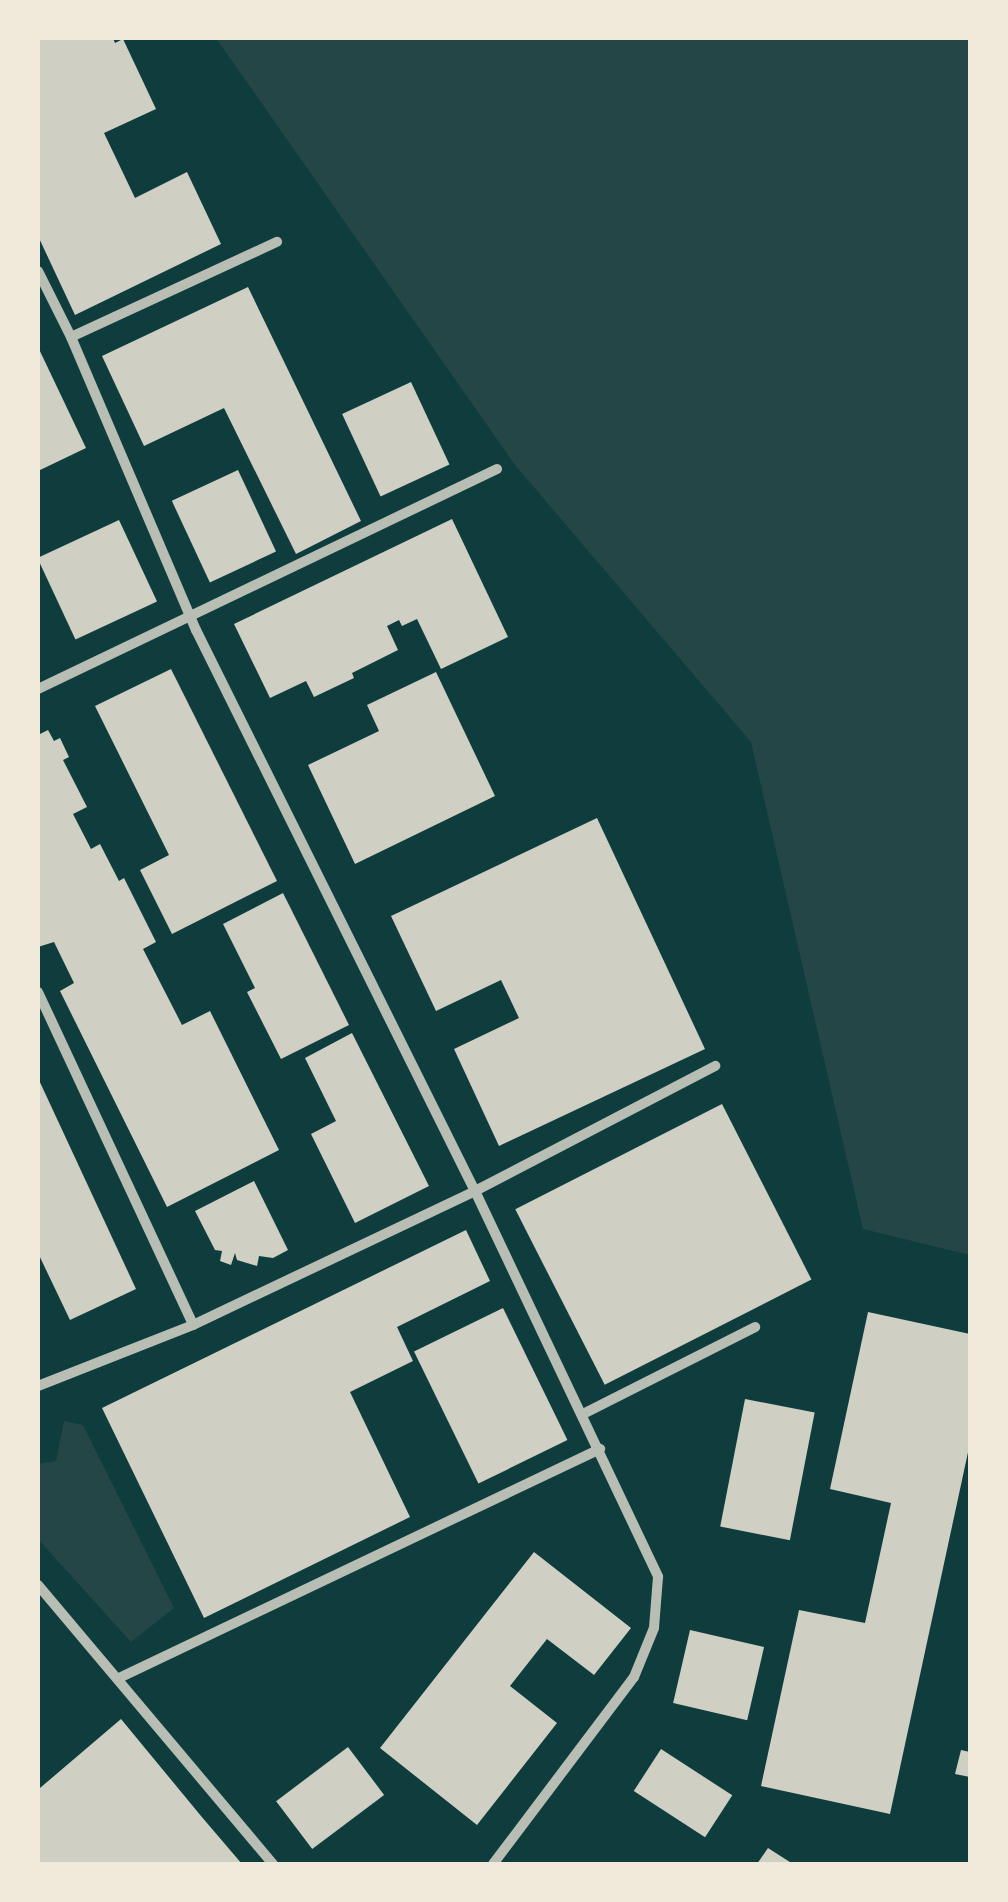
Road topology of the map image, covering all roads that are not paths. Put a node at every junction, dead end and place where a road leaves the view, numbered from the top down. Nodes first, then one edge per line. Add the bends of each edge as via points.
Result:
1 (277, 242) dead end
2 (38, 271) edge
3 (71, 336) junction
4 (497, 469) dead end
5 (190, 614) junction
6 (38, 690) edge
7 (38, 992) edge
8 (714, 1066) dead end
9 (474, 1191) junction
10 (193, 1325) junction
11 (756, 1327) dead end
12 (38, 1386) edge
13 (583, 1414) junction
14 (600, 1449) junction
15 (38, 1586) edge
16 (119, 1678) junction
17 (273, 1864) edge
18 (492, 1864) edge

1 - 3 street
2 - 3 street
3 - 5 street
4 - 5 street
5 - 6 street
5 - 9 street
7 - 10 street
8 - 9 street
9 - 10 street
9 - 13 street
10 - 12 street
11 - 13 street
13 - 14 street
14 - 16 street
14 - 18 street via 658,1577 654,1628 634,1677
15 - 16 street
16 - 17 street

